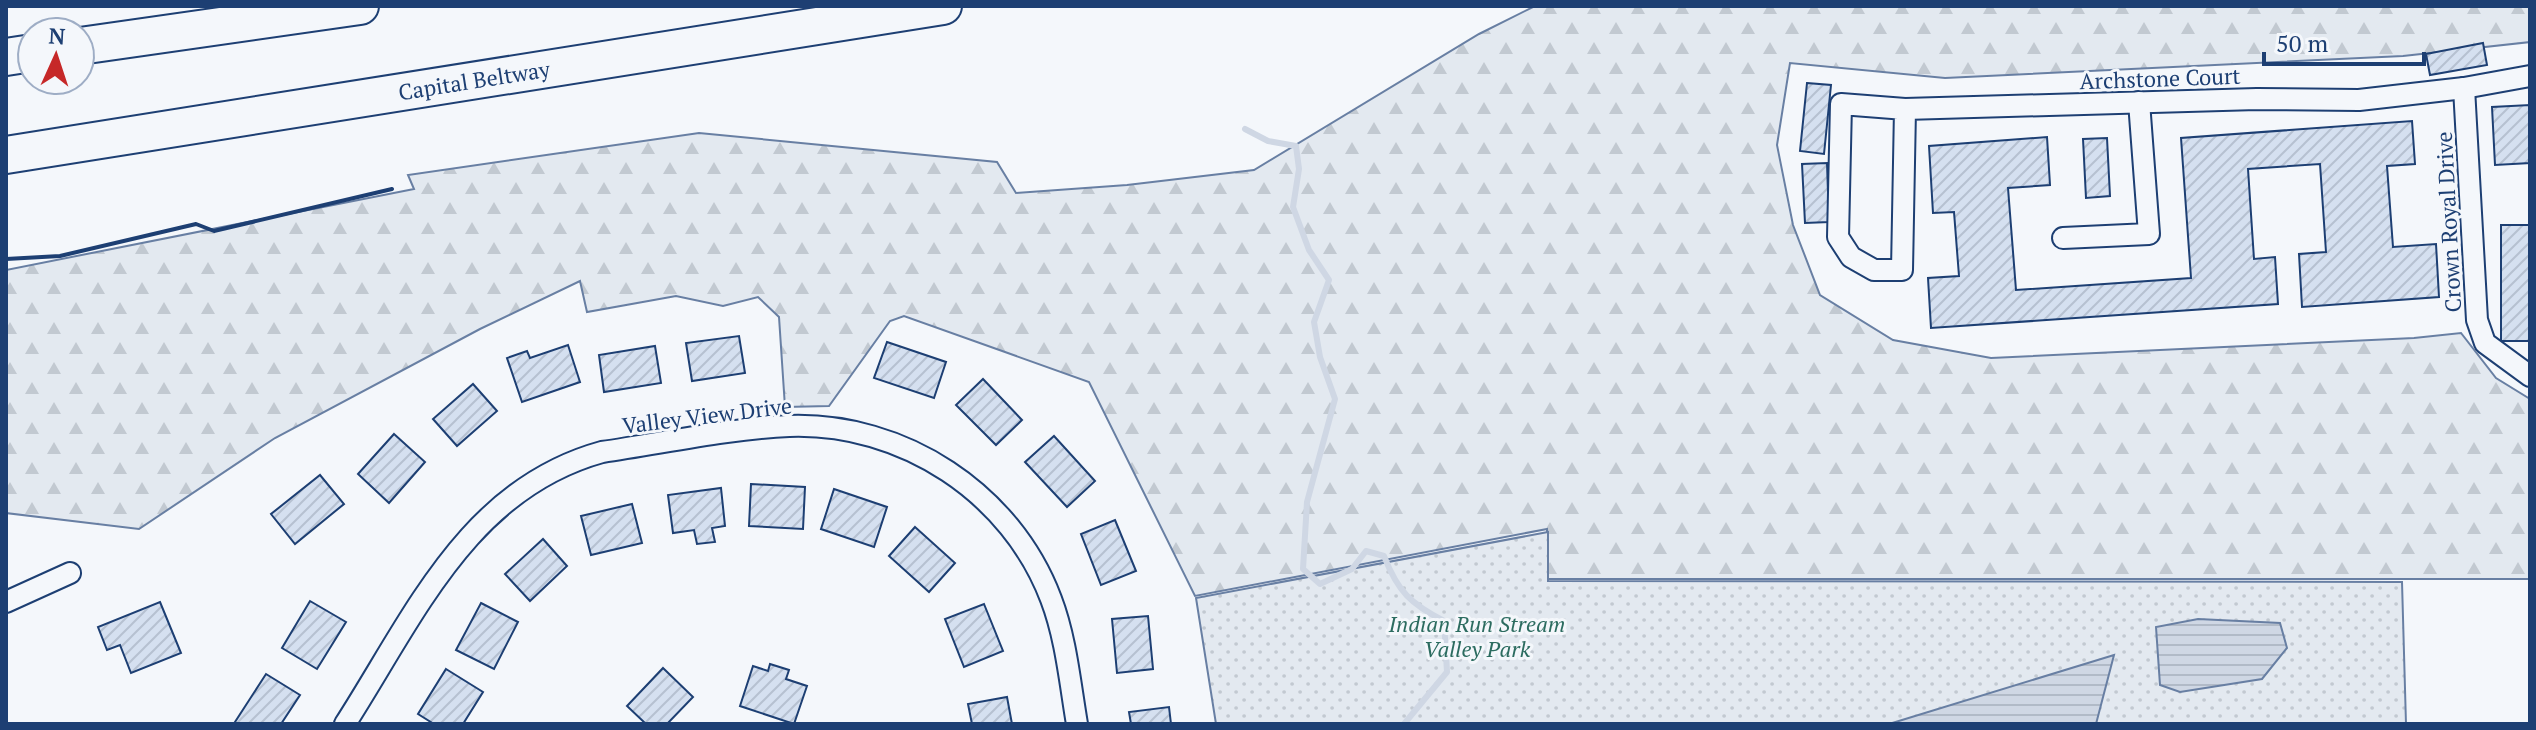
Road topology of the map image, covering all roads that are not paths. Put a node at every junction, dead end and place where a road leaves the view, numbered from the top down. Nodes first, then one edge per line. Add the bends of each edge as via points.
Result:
1 (360, 6) edge
2 (943, 6) edge
3 (96, 44) edge
4 (2530, 76) edge
5 (2464, 88) junction
6 (2139, 102) junction
7 (1905, 109) junction
8 (6, 155) edge
9 (2063, 238) dead end
10 (2530, 376) edge
11 (70, 573) dead end
12 (6, 602) edge
13 (345, 724) edge
14 (1077, 724) edge

1 - 3 highway
2 - 8 highway, Capital Beltway
4 - 5 street, Archstone Court
5 - 6 street, Archstone Court via 2359,100
5 - 10 street, Crown Royal Drive via 2477,320 2485,343
6 - 7 street, Archstone Court
6 - 9 street via 2149,234
7 - 7 street, Archstone Court via 1902,270 1874,270 1851,257 1838,237 1841,104
11 - 12 street
13 - 14 street, Valley View Drive via 465,539 528,483 602,452 789,426 854,432 915,452 996,510 1026,550 1051,599

